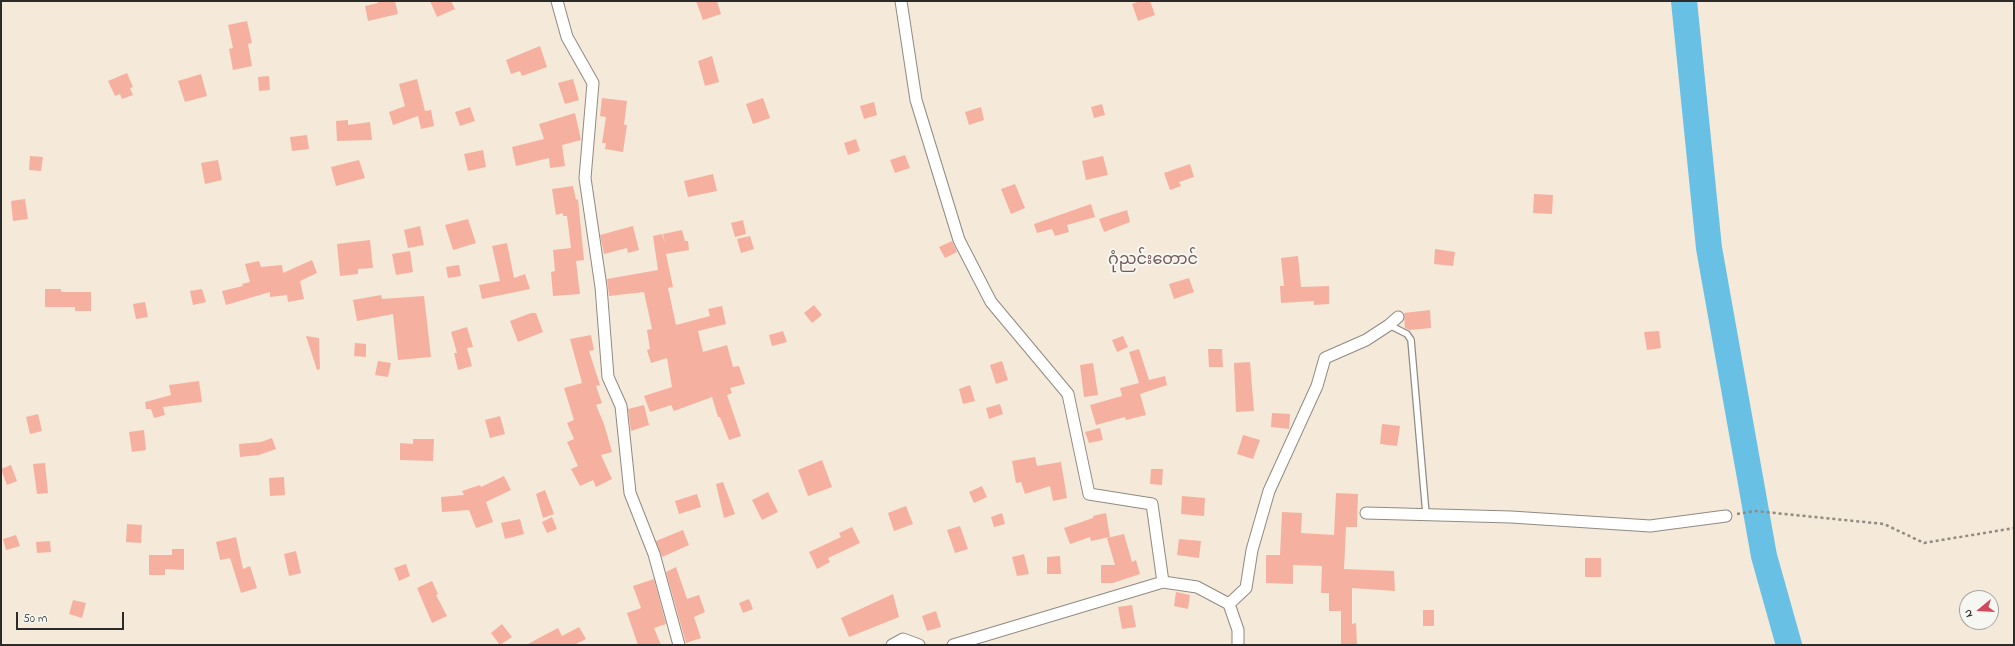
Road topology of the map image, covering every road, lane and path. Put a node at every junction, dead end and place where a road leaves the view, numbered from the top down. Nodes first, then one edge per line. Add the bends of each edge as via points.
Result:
1 (557, 1) edge
2 (901, 1) edge
3 (1398, 317) dead end
4 (1389, 325) junction
5 (1366, 513) dead end
6 (1426, 514) junction
7 (1726, 516) joint
8 (2014, 528) edge
9 (1163, 582) junction
10 (1229, 604) junction
11 (678, 645) edge
12 (892, 645) edge
13 (919, 645) edge
14 (953, 645) edge
15 (1238, 645) edge

1 - 11 street via 567,37 593,83 585,178 601,287 608,377 621,406 630,493 654,554
2 - 9 street via 916,100 959,240 991,302 1068,394 1089,494 1152,504
3 - 4 street
4 - 6 lane via 1408,334 1411,340
4 - 10 street via 1366,340 1324,358 1317,386 1269,491 1252,550 1246,588
5 - 6 street
6 - 7 street via 1650,526
7 - 8 path via 1755,511 1884,524 1924,543
9 - 10 street via 1197,587
9 - 14 street
10 - 15 street via 1238,630
12 - 13 street via 903,640

